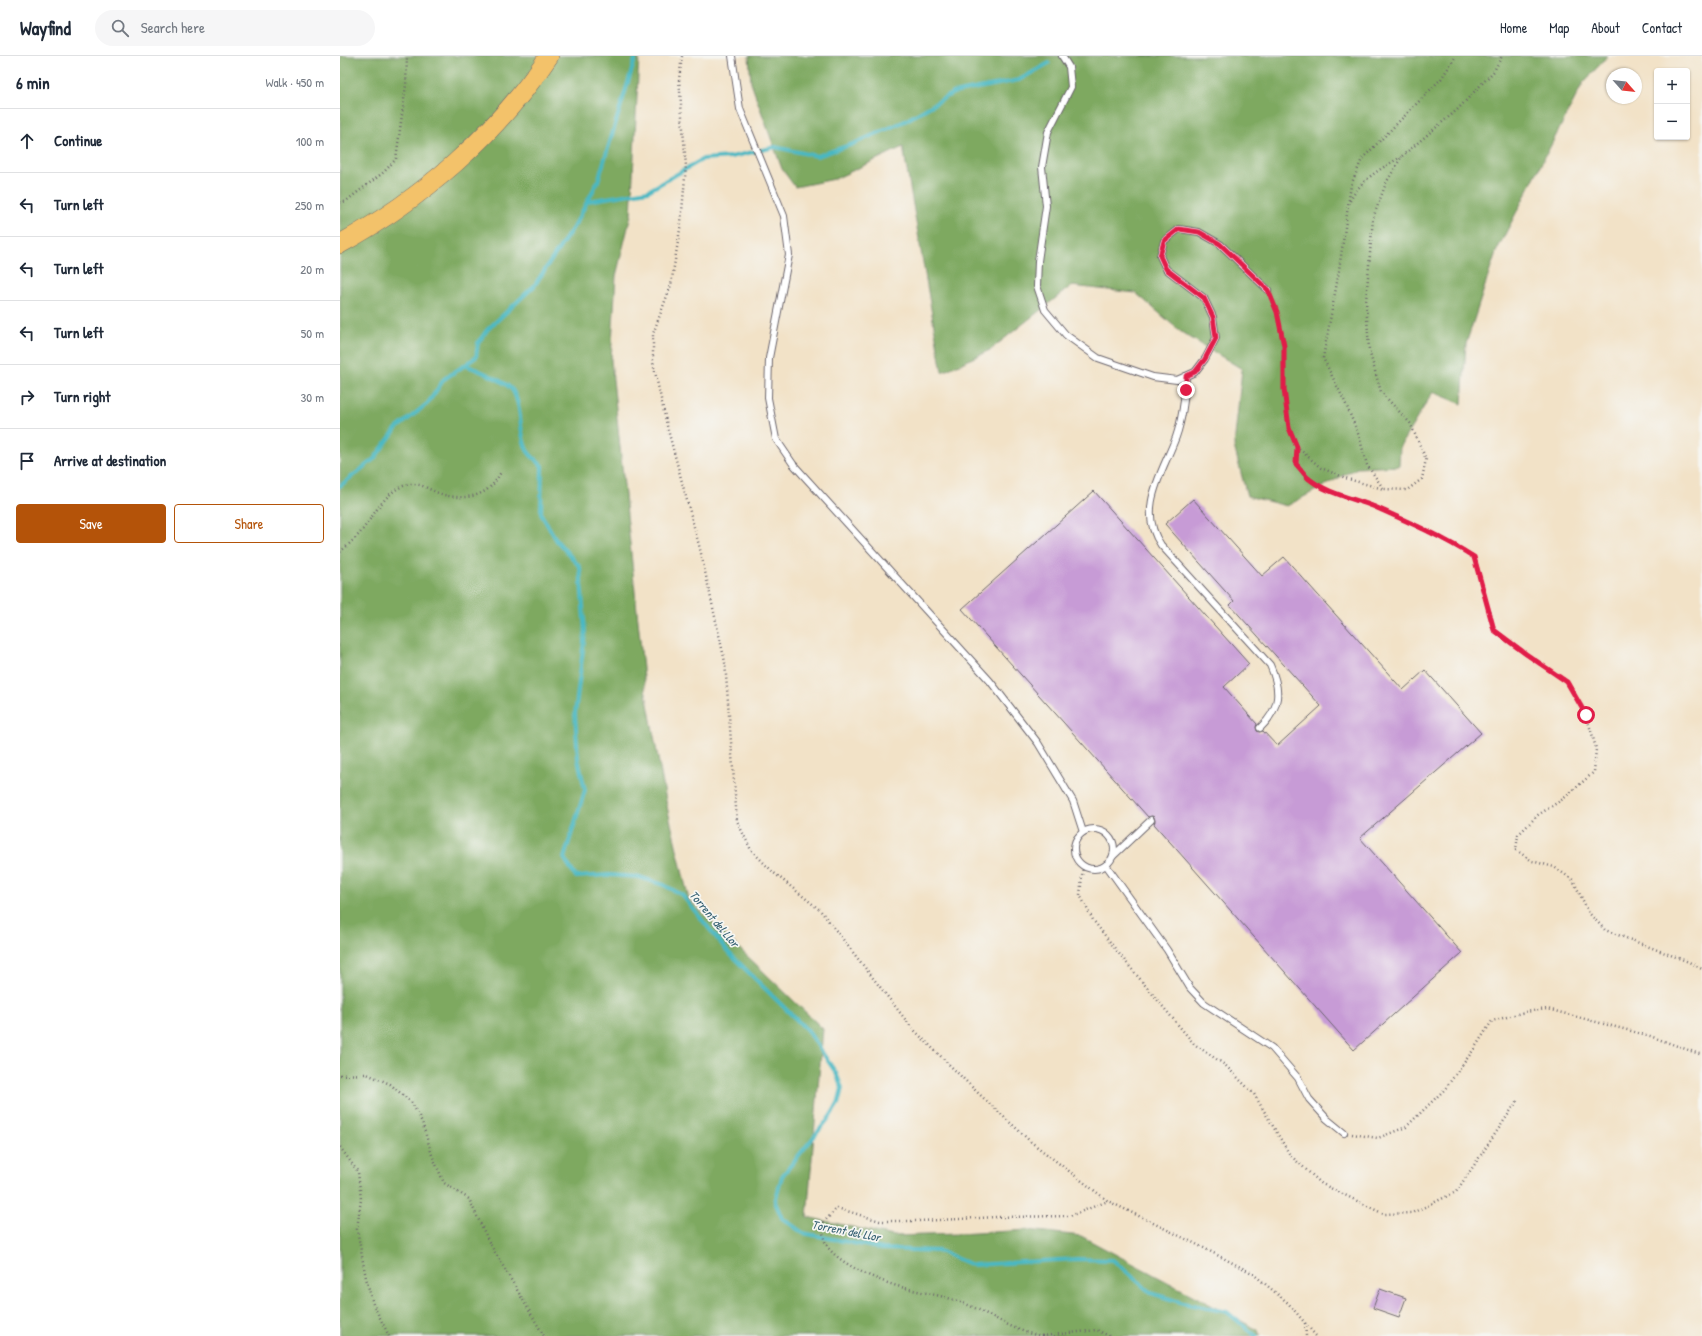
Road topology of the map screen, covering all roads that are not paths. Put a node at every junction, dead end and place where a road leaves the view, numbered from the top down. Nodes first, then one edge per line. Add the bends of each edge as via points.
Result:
1 (540, 56) edge
2 (550, 56) edge
3 (732, 56) edge
4 (1062, 56) edge
5 (340, 234) edge
6 (340, 244) edge
7 (1268, 290) road end
8 (1186, 376) junction
9 (1260, 728) dead end
10 (1151, 820) dead end
11 (1083, 832) junction
12 (1112, 857) junction
13 (1106, 865) junction
14 (1344, 1133) road end

1 - 5 main road via 529,73 452,156 368,219
2 - 6 main road via 535,78 497,122 458,162 373,226
3 - 11 lane via 740,109 784,216 789,255 769,358 768,398 776,439 793,464 990,681 1038,743 1073,800
4 - 8 lane via 1069,68 1071,87 1048,132 1042,167 1046,206 1037,286 1045,310 1066,335 1098,358 1153,377 1178,380
7 - 8 lane via 1220,244 1199,232 1179,229 1164,241 1160,256 1166,269 1204,298 1213,317 1216,338 1195,372
8 - 9 lane via 1184,403 1176,437 1152,495 1152,522 1161,545 1270,665 1278,685 1277,701 1271,717
10 - 12 lane
11 - 12 lane via 1095,829 1107,833 1113,844
11 - 13 lane via 1075,842 1074,849 1078,862 1095,869
12 - 13 lane
13 - 14 lane via 1167,950 1190,988 1204,1003 1272,1048 1298,1078 1309,1099

